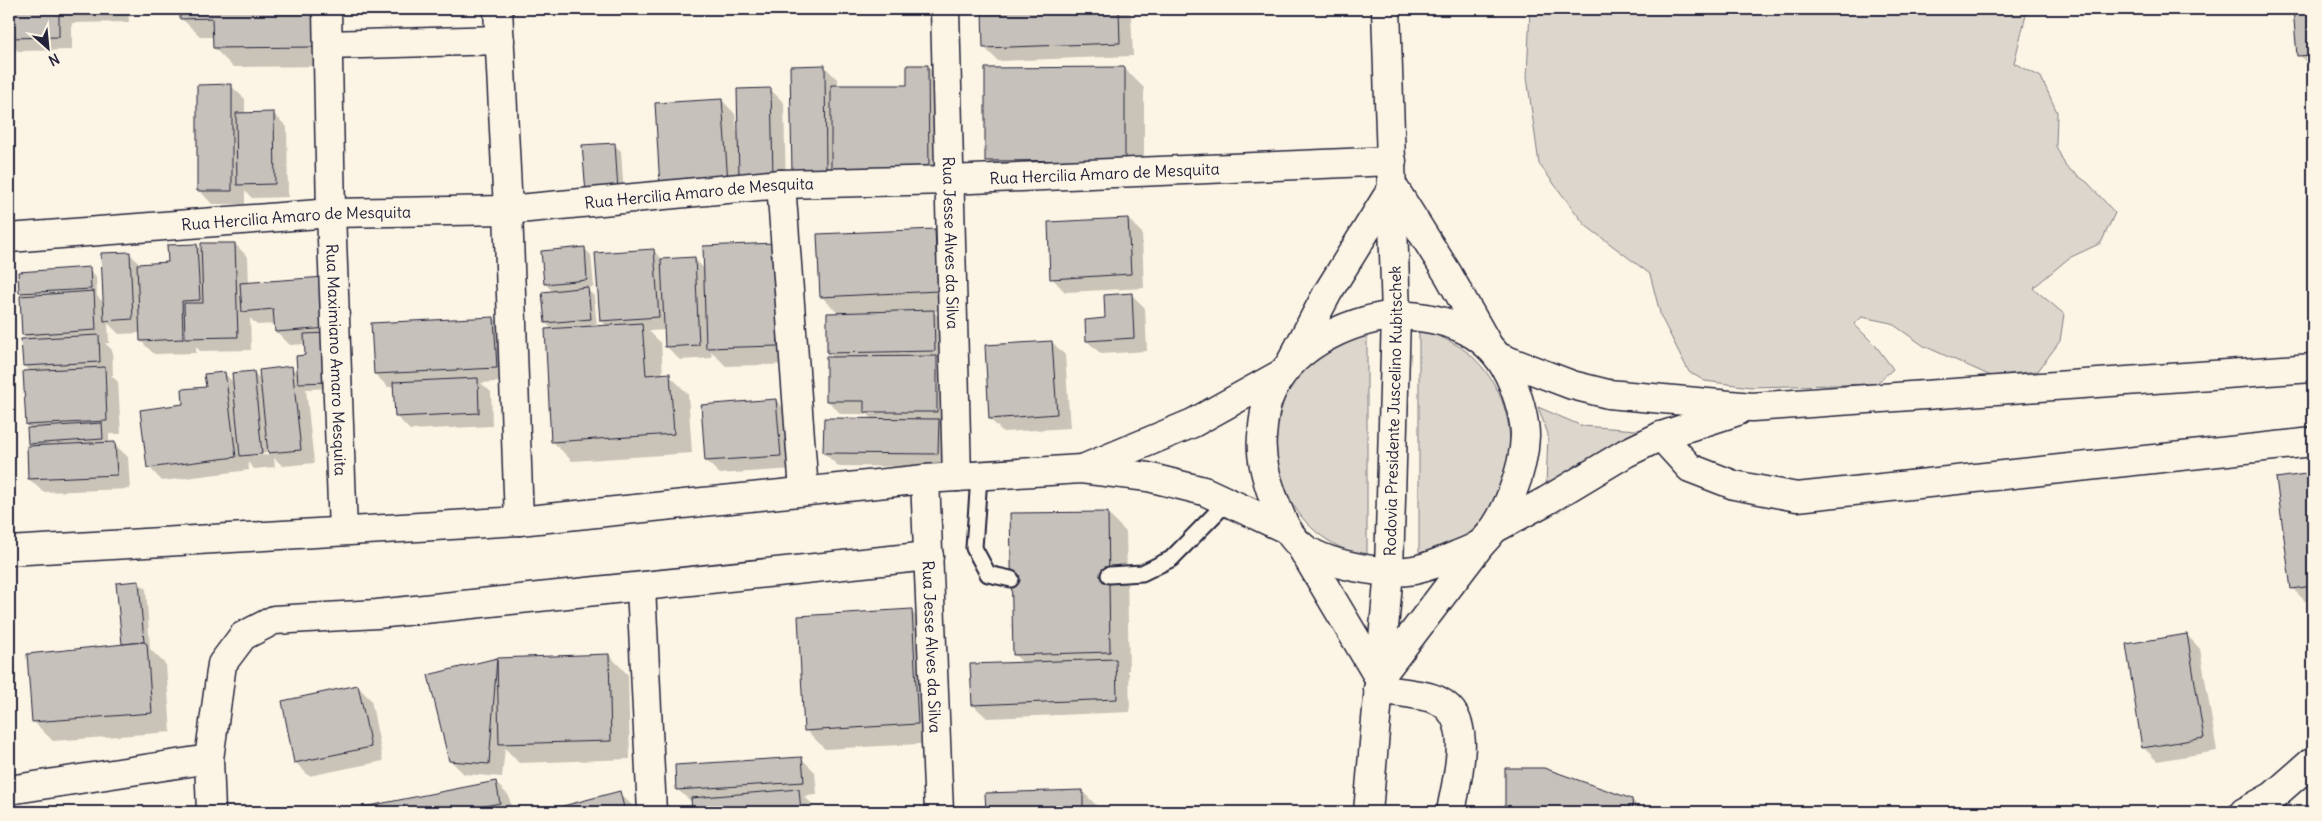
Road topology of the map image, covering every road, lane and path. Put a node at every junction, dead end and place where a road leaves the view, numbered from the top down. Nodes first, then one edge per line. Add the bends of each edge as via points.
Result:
1 (327, 9) edge
2 (498, 9) edge
3 (945, 9) edge
4 (1386, 9) edge
5 (500, 40) junction
6 (328, 45) junction
7 (1392, 174) junction
8 (949, 180) junction
9 (781, 184) junction
10 (508, 210) junction
11 (332, 213) junction
12 (9, 238) edge
13 (1396, 314) junction
14 (1494, 352) junction
15 (1286, 368) junction
16 (2313, 368) edge
17 (1752, 407) junction
18 (1661, 436) junction
19 (2313, 442) edge
20 (1081, 470) junction
21 (968, 477) junction
22 (925, 480) junction
23 (804, 491) junction
24 (1227, 502) junction
25 (520, 521) junction
26 (343, 531) junction
27 (1487, 536) junction
28 (1293, 537) junction
29 (9, 552) edge
30 (929, 556) junction
31 (1389, 571) junction
32 (1109, 576) dead end
33 (1011, 579) dead end
34 (641, 587) junction
35 (1379, 684) junction
36 (210, 759) junction
37 (2313, 761) edge
38 (9, 790) edge
39 (211, 812) edge
40 (652, 812) edge
41 (939, 812) edge
42 (1368, 812) edge
43 (1452, 812) edge
44 (2244, 812) edge

1 - 6 main road, Rua Maximiano Amaro Mesquita
2 - 5 main road
3 - 8 main road, Rua Jesse Alves da Silva
4 - 7 main road, Rodovia Presidente Juscelino Kubitschek
5 - 6 main road
5 - 10 main road
6 - 11 main road, Rua Maximiano Amaro Mesquita
7 - 8 main road, Rua Hercilia Amaro de Mesquita
7 - 13 main road, Rodovia Presidente Juscelino Kubitschek
7 - 14 main road
7 - 15 main road
8 - 9 main road, Rua Hercilia Amaro de Mesquita
8 - 21 main road, Rua Jesse Alves da Silva
9 - 10 main road, Rua Hercilia Amaro de Mesquita
9 - 23 main road
10 - 11 main road, Rua Hercilia Amaro de Mesquita
10 - 25 main road
11 - 12 main road, Rua Hercilia Amaro de Mesquita
11 - 26 main road, Rua Maximiano Amaro Mesquita
13 - 14 main road via 1442,320 1461,327
13 - 15 main road via 1355,323 1323,339
13 - 31 main road, Rodovia Presidente Juscelino Kubitschek
14 - 17 main road via 1572,385 1608,394
14 - 27 main road via 1521,406 1525,435 1514,489
15 - 20 main road via 1192,423
15 - 28 main road via 1268,400 1261,443 1265,473
16 - 17 main road
17 - 18 main road
18 - 19 main road via 1690,468 1734,485 1797,497
18 - 27 main road via 1626,453
20 - 21 main road
20 - 24 main road via 1148,477 1204,492
21 - 22 main road
21 - 33 lane via 974,548 988,574
22 - 23 main road
22 - 30 main road, Rua Jesse Alves da Silva
23 - 25 main road
24 - 28 main road
24 - 32 lane via 1171,559 1142,573
25 - 26 main road
26 - 29 main road
27 - 31 main road via 1434,564 1412,570
27 - 35 main road
28 - 31 main road via 1313,553 1344,564
28 - 35 main road
30 - 34 main road
30 - 41 main road, Rua Jesse Alves da Silva
31 - 35 main road, Rodovia Presidente Juscelino Kubitschek
34 - 36 main road via 377,614 274,620 242,636 222,664
34 - 40 main road
35 - 42 main road, Rodovia Presidente Juscelino Kubitschek
35 - 43 main road via 1438,700 1449,708 1457,722 1463,740
36 - 38 main road
36 - 39 main road
37 - 44 main road via 2273,796

